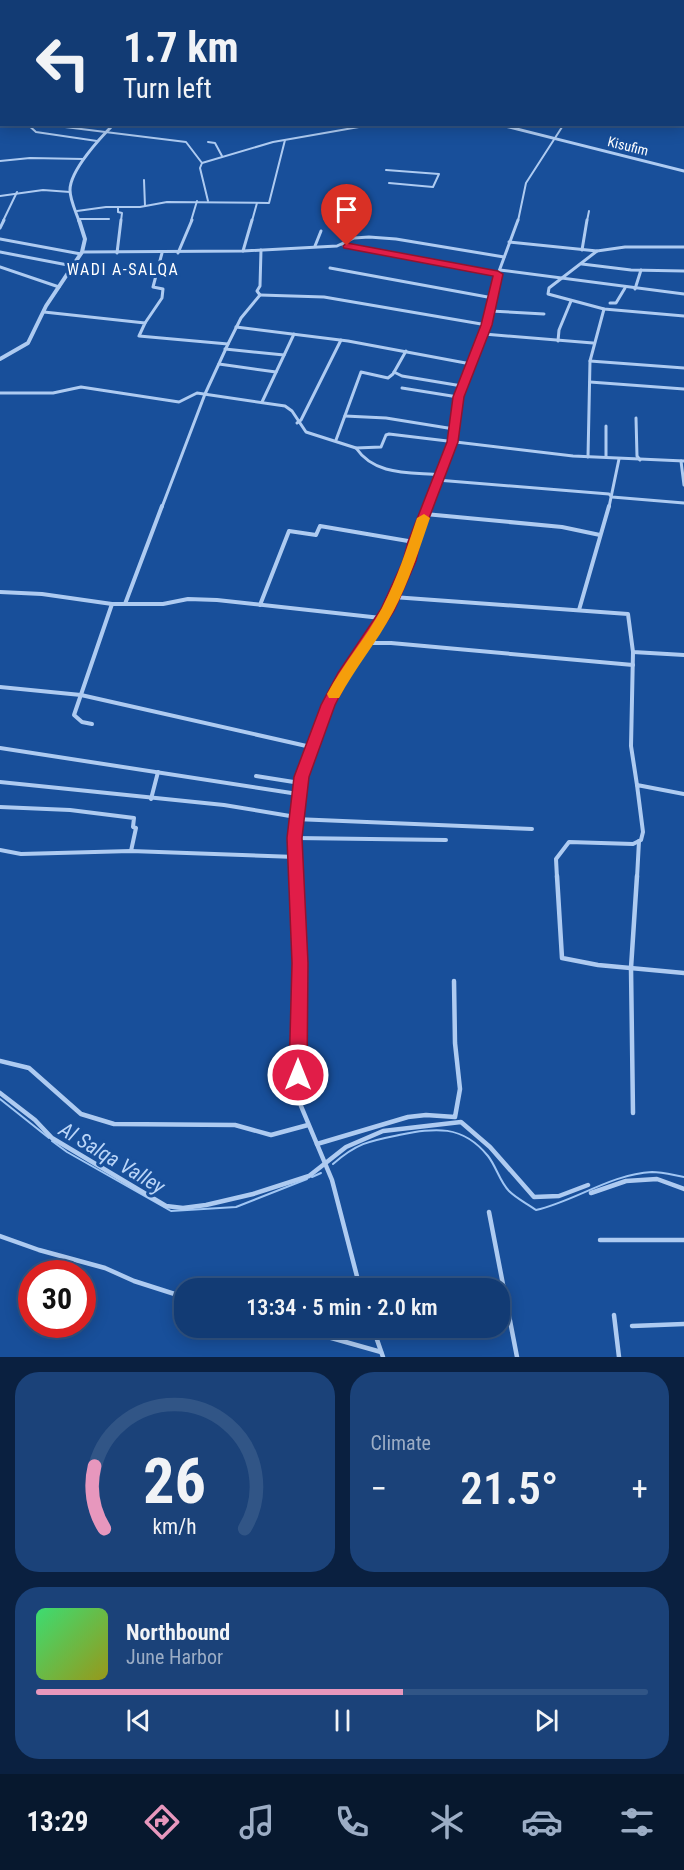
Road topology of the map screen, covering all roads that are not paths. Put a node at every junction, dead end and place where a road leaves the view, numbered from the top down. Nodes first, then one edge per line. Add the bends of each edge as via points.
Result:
1 (29, 126) edge
2 (112, 126) edge
3 (369, 126) edge
4 (505, 126) edge
5 (563, 126) edge
6 (66, 127) dead end
7 (106, 132) junction
8 (554, 139) junction
9 (285, 140) junction
10 (97, 141) junction
11 (208, 142) dead end
12 (222, 156) junction
13 (84, 159) junction
14 (0, 161) edge
15 (202, 164) junction
16 (386, 170) dead end
17 (684, 171) edge
18 (144, 180) dead end
19 (389, 183) dead end
20 (17, 192) junction
21 (70, 192) junction
22 (0, 196) edge
23 (197, 201) junction
24 (208, 201) junction
25 (257, 203) junction
26 (145, 206) junction
27 (118, 207) junction
28 (77, 211) junction
29 (589, 211) dead end
30 (80, 219) junction
31 (109, 219) dead end
32 (0, 228) edge
33 (321, 231) dead end
34 (0, 239) edge
35 (509, 242) junction
36 (342, 244) junction
37 (315, 246) junction
38 (684, 247) edge
39 (261, 250) junction
40 (582, 250) junction
41 (243, 251) junction
42 (597, 251) junction
43 (0, 252) edge
44 (82, 253) junction
45 (117, 253) junction
46 (162, 254) junction
47 (178, 254) junction
48 (504, 257) junction
49 (582, 264) junction
50 (73, 266) junction
51 (0, 267) edge
52 (330, 268) dead end
53 (641, 270) junction
54 (684, 271) edge
55 (499, 272) junction
56 (562, 278) junction
57 (59, 287) junction
58 (625, 288) junction
59 (635, 289) junction
60 (684, 294) edge
61 (260, 295) junction
62 (493, 298) junction
63 (571, 301) junction
64 (610, 303) dead end
65 (604, 309) junction
66 (490, 311) junction
67 (44, 312) junction
68 (544, 314) dead end
69 (684, 316) edge
70 (145, 323) junction
71 (487, 325) junction
72 (236, 327) junction
73 (294, 334) junction
74 (483, 334) junction
75 (342, 340) junction
76 (558, 341) junction
77 (593, 343) junction
78 (228, 344) junction
79 (225, 349) junction
80 (406, 351) junction
81 (284, 356) junction
82 (0, 359) edge
83 (590, 361) junction
84 (219, 364) junction
85 (471, 364) junction
86 (684, 368) edge
87 (276, 372) junction
88 (394, 372) junction
89 (590, 382) junction
90 (462, 386) junction
91 (402, 388) dead end
92 (684, 389) edge
93 (0, 393) edge
94 (205, 393) junction
95 (458, 397) junction
96 (262, 402) junction
97 (345, 416) junction
98 (636, 418) dead end
99 (297, 423) junction
100 (606, 426) dead end
101 (454, 429) junction
102 (336, 440) junction
103 (452, 442) junction
104 (356, 448) junction
105 (588, 457) junction
106 (606, 457) junction
107 (619, 459) junction
108 (640, 460) junction
109 (682, 461) edge
110 (440, 475) junction
111 (437, 480) junction
112 (684, 485) edge
113 (612, 497) junction
114 (684, 503) edge
115 (425, 514) junction
116 (600, 536) junction
117 (414, 542) junction
118 (0, 592) edge
119 (393, 597) junction
120 (112, 604) junction
121 (125, 604) junction
122 (260, 605) junction
123 (579, 610) junction
124 (381, 618) junction
125 (365, 643) junction
126 (633, 652) junction
127 (684, 655) edge
128 (633, 665) junction
129 (0, 687) edge
130 (81, 695) junction
131 (92, 724) dead end
132 (310, 747) junction
133 (0, 748) edge
134 (158, 772) junction
135 (256, 776) dead end
136 (0, 782) edge
137 (300, 783) junction
138 (637, 785) junction
139 (298, 794) junction
140 (684, 794) edge
141 (151, 799) junction
142 (0, 807) edge
143 (296, 818) junction
144 (532, 829) dead end
145 (295, 838) junction
146 (446, 840) dead end
147 (639, 841) junction
148 (0, 850) edge
149 (132, 851) junction
150 (296, 857) junction
151 (631, 968) junction
152 (684, 973) edge
153 (454, 981) dead end
154 (0, 1061) edge
155 (0, 1093) edge
156 (633, 1113) dead end
157 (308, 1125) junction
158 (317, 1144) junction
159 (326, 1165) junction
160 (588, 1185) dead end
161 (684, 1189) edge
162 (591, 1193) dead end
163 (489, 1212) dead end
164 (0, 1236) edge
165 (600, 1240) dead end
166 (684, 1240) edge
167 (357, 1278) edge
168 (174, 1294) edge
169 (614, 1316) dead end
170 (684, 1324) edge
171 (632, 1326) dead end
172 (328, 1338) edge
173 (376, 1338) edge
174 (382, 1355) edge
175 (517, 1357) edge
176 (619, 1357) edge

1 - 10 street via 36,132
2 - 7 street
3 - 9 street
4 - 8 street, Kisufim
5 - 8 street
6 - 7 street
7 - 10 street
7 - 15 street via 186,142
8 - 17 street, Kisufim
8 - 35 street via 526,183
9 - 12 street
9 - 25 street via 271,202
10 - 13 street
11 - 12 street via 215,143
12 - 15 street
13 - 14 street
13 - 21 street via 71,181
15 - 24 street
16 - 19 street via 439,174 433,187
18 - 26 street
20 - 21 street
20 - 22 street
20 - 32 street
21 - 28 street
23 - 24 street
23 - 26 street
23 - 47 street
24 - 25 street
25 - 41 street
26 - 27 street
27 - 28 street
27 - 45 street via 122,213
28 - 30 street
29 - 40 street
30 - 31 street
30 - 44 street via 86,242
33 - 37 street
34 - 44 street
35 - 40 street
35 - 48 street
36 - 37 street
36 - 48 street via 354,238 387,238
36 - 55 street
37 - 39 street
38 - 42 street
39 - 41 street
39 - 61 street via 257,291
40 - 42 street
41 - 47 street
42 - 49 street
43 - 50 street
44 - 45 street
44 - 50 street
45 - 46 street
46 - 47 street
46 - 70 street via 153,287 163,289 162,298
48 - 55 street
49 - 53 street
49 - 56 street
50 - 57 street
51 - 57 street
52 - 62 street
53 - 54 street
53 - 59 street
55 - 56 street
55 - 62 street
56 - 58 street
56 - 63 street via 549,288 548,294
57 - 67 street
58 - 59 street
58 - 64 street via 616,303
59 - 60 street
61 - 71 street via 324,297
61 - 72 street
62 - 66 street
63 - 65 street
63 - 76 street
65 - 69 street
65 - 77 street
66 - 68 street
66 - 71 street
67 - 70 street
67 - 82 street via 28,343
70 - 78 street via 140,336
71 - 74 street
72 - 73 street
72 - 78 street
73 - 75 street
73 - 81 street
74 - 76 street
74 - 85 street
75 - 80 street
75 - 99 street
76 - 77 street
77 - 83 street
78 - 79 street
79 - 81 street
79 - 84 street
80 - 85 street
80 - 88 street
81 - 87 street
83 - 86 street
83 - 89 street
84 - 87 street
84 - 94 street
85 - 90 street
87 - 96 street
88 - 90 street
88 - 97 street via 388,378 361,372
89 - 92 street
89 - 105 street
90 - 95 street
91 - 95 street
93 - 94 street via 53,393 81,387 179,402
94 - 96 street
94 - 121 street
95 - 101 street
96 - 99 street via 289,408
97 - 101 street
97 - 102 street
98 - 108 street
99 - 102 street via 306,432
100 - 106 street
101 - 103 street
102 - 104 street
103 - 104 street via 389,434 381,447
103 - 105 street
103 - 110 street
104 - 110 street via 365,461 375,466
105 - 106 street
106 - 107 street
107 - 108 street
107 - 113 street
108 - 109 street
109 - 112 street
110 - 111 street
111 - 113 street
111 - 115 street
113 - 114 street
113 - 116 street
115 - 116 street via 562,527
115 - 117 street
116 - 123 street
117 - 119 street via 410,561
117 - 122 street via 320,526 316,535 289,531
118 - 120 street
119 - 123 street
119 - 124 street
120 - 121 street
120 - 130 street
121 - 122 street via 164,604 188,599
122 - 124 street
123 - 126 street via 628,614
124 - 125 street
125 - 128 street
125 - 132 street via 338,686
126 - 127 street
126 - 128 street
128 - 138 street via 631,746
129 - 130 street
130 - 131 street via 74,715
130 - 132 street
132 - 137 street
133 - 134 street
134 - 139 street
134 - 141 street
135 - 137 street
136 - 141 street
137 - 139 street
138 - 140 street
138 - 147 street via 643,832
139 - 143 street
141 - 143 street
142 - 149 street via 134,818
143 - 144 street
143 - 145 street
145 - 146 street
145 - 150 street
147 - 151 street
147 - 151 street via 569,842 556,859 562,958
148 - 149 street via 33,854
149 - 150 street
150 - 157 street via 300,963 298,1075 301,1106
151 - 152 street
151 - 156 street
153 - 158 street via 460,1101 454,1117 408,1117
154 - 157 street via 29,1068 81,1114 114,1124 235,1125 271,1135
155 - 159 street via 52,1138 166,1206 206,1205 253,1194 309,1176
157 - 158 street
158 - 159 street
159 - 160 street via 346,1147 383,1131 460,1122 483,1140 534,1197 559,1196
159 - 167 street
161 - 162 street via 657,1179 626,1181
163 - 175 street
164 - 168 street
165 - 166 street
169 - 176 street
170 - 171 street
172 - 174 street
173 - 174 street

